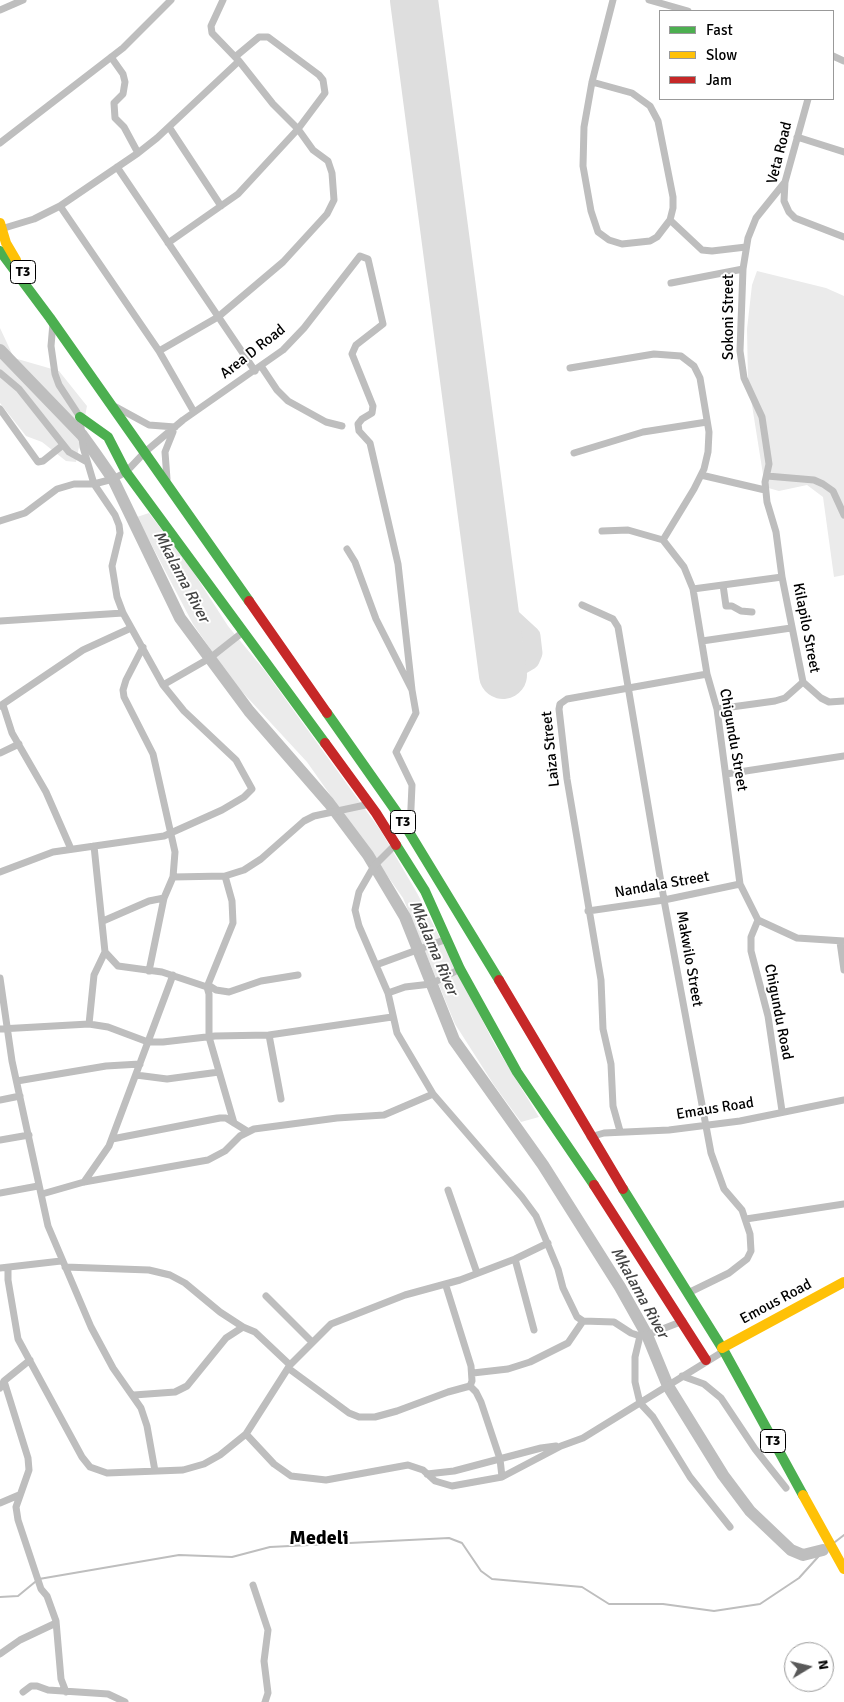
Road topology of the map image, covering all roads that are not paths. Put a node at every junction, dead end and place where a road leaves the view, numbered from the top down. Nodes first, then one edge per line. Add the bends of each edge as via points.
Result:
1 (23, 0) edge
2 (171, 0) edge
3 (223, 0) edge
4 (613, 0) edge
5 (648, 0) edge
6 (0, 10) edge
7 (684, 10) edge
8 (111, 57) junction
9 (237, 59) junction
10 (592, 82) junction
11 (808, 100) edge
12 (169, 128) junction
13 (298, 129) junction
14 (797, 138) junction
15 (0, 143) edge
16 (138, 152) junction
17 (844, 152) edge
18 (117, 167) junction
19 (785, 182) junction
20 (60, 206) junction
21 (222, 206) junction
22 (670, 220) junction
23 (1, 226) edge
24 (844, 237) edge
25 (168, 242) junction
26 (746, 247) junction
27 (0, 251) edge
28 (743, 269) junction
29 (671, 283) dead end
30 (218, 316) junction
31 (52, 321) junction
32 (159, 351) junction
33 (570, 368) dead end
34 (258, 369) junction
35 (0, 373) edge
36 (111, 404) junction
37 (0, 409) edge
38 (194, 412) junction
39 (80, 417) junction
40 (707, 422) junction
41 (342, 426) dead end
42 (175, 427) junction
43 (63, 445) junction
44 (144, 452) junction
45 (574, 453) dead end
46 (88, 462) junction
47 (126, 472) junction
48 (701, 475) junction
49 (767, 476) junction
50 (94, 484) junction
51 (168, 485) junction
52 (765, 490) junction
53 (844, 515) edge
54 (0, 521) edge
55 (602, 531) dead end
56 (664, 540) junction
57 (347, 549) dead end
58 (782, 577) junction
59 (723, 585) junction
60 (693, 589) junction
61 (582, 605) dead end
62 (752, 612) dead end
63 (123, 613) junction
64 (0, 621) edge
65 (131, 628) junction
66 (791, 628) junction
67 (243, 632) junction
68 (702, 641) junction
69 (143, 647) junction
70 (707, 674) junction
71 (803, 682) junction
72 (164, 686) junction
73 (628, 688) junction
74 (412, 690) junction
75 (844, 701) edge
76 (1, 706) edge
77 (717, 709) junction
78 (19, 744) junction
79 (0, 753) edge
80 (844, 756) edge
81 (726, 774) junction
82 (370, 804) junction
83 (410, 832) junction
84 (171, 833) junction
85 (396, 844) junction
86 (94, 846) junction
87 (71, 849) junction
88 (0, 872) edge
89 (225, 876) junction
90 (173, 877) junction
91 (740, 884) junction
92 (164, 898) junction
93 (664, 900) junction
94 (588, 911) junction
95 (758, 920) junction
96 (102, 921) junction
97 (447, 939) junction
98 (842, 942) edge
99 (105, 952) junction
100 (376, 965) junction
101 (460, 969) junction
102 (844, 970) edge
103 (149, 971) junction
104 (173, 975) junction
105 (298, 975) dead end
106 (0, 978) edge
107 (208, 986) junction
108 (388, 993) junction
109 (392, 1017) junction
110 (89, 1024) junction
111 (8, 1028) junction
112 (0, 1029) edge
113 (269, 1035) junction
114 (209, 1037) junction
115 (148, 1042) junction
116 (140, 1064) junction
117 (219, 1072) junction
118 (136, 1075) junction
119 (17, 1081) junction
120 (433, 1094) junction
121 (20, 1096) junction
122 (281, 1099) dead end
123 (0, 1100) edge
124 (844, 1100) edge
125 (782, 1111) junction
126 (234, 1123) junction
127 (705, 1125) junction
128 (247, 1131) junction
129 (620, 1131) junction
130 (29, 1135) junction
131 (590, 1137) junction
132 (112, 1139) junction
133 (0, 1140) edge
134 (84, 1182) junction
135 (38, 1186) junction
136 (448, 1190) dead end
137 (0, 1193) edge
138 (42, 1194) junction
139 (844, 1204) edge
140 (746, 1219) junction
141 (548, 1244) junction
142 (515, 1259) junction
143 (63, 1264) junction
144 (0, 1268) edge
145 (8, 1268) junction
146 (477, 1273) junction
147 (844, 1282) edge
148 (446, 1286) junction
149 (688, 1293) junction
150 (266, 1296) dead end
151 (583, 1321) junction
152 (683, 1321) junction
153 (242, 1327) junction
154 (534, 1330) dead end
155 (640, 1336) junction
156 (312, 1342) junction
157 (723, 1350) junction
158 (30, 1360) junction
159 (706, 1360) junction
160 (289, 1366) junction
161 (473, 1373) junction
162 (682, 1376) junction
163 (4, 1381) junction
164 (470, 1386) junction
165 (0, 1388) edge
166 (134, 1395) junction
167 (640, 1403) junction
168 (246, 1434) junction
169 (561, 1446) junction
170 (500, 1459) junction
171 (155, 1471) junction
172 (428, 1474) junction
173 (502, 1477) junction
174 (786, 1488) dead end
175 (19, 1495) junction
176 (0, 1503) edge
177 (730, 1527) dead end
178 (844, 1569) edge
179 (253, 1585) dead end
180 (56, 1623) junction
181 (0, 1654) edge
182 (22, 1692) dead end
183 (66, 1692) junction
184 (125, 1702) edge
185 (265, 1702) edge

1 - 6 street
2 - 8 street
3 - 9 street via 210,30
4 - 10 street
5 - 7 street
8 - 15 street
8 - 16 street via 125,82 122,94 114,103 115,118
9 - 12 street
9 - 13 street
9 - 13 street via 263,35 319,75 325,93
10 - 22 street via 632,93 650,106 658,121 673,197
10 - 22 street via 584,127 583,166 598,232 608,240 622,244 642,243 657,237
11 - 14 street, Veta Road
12 - 16 street
12 - 21 street
13 - 21 street via 262,172
13 - 30 street via 313,150 328,161 334,200 327,214 290,256
14 - 17 street
14 - 19 street, Veta Road
16 - 18 street
18 - 20 street
18 - 25 street
19 - 24 street, Veta Road via 784,201 795,218
19 - 26 street, Sokoni Street via 756,218
20 - 23 street via 34,219
20 - 32 street
21 - 25 street
22 - 26 street via 702,250
23 - 31 main road, T3 via 6,243
25 - 30 street
26 - 28 street, Sokoni Street
27 - 31 main road, T3
28 - 29 street
28 - 49 street, Sokoni Street via 740,351 744,378 762,417 769,464
30 - 32 street
30 - 34 street
31 - 36 main road, T3
31 - 39 street via 55,374
32 - 38 street
33 - 40 street via 654,354 681,356 694,366 700,378
34 - 38 street, Area D Road
34 - 41 street via 288,400 326,422
34 - 74 street, Area D Road via 294,339 360,256 368,259 383,324 356,344 352,354 373,406 372,413 358,424 370,443 398,564
35 - 43 street via 19,389
36 - 42 street via 148,425
36 - 44 main road, T3
37 - 43 street via 38,462 44,461
38 - 42 street, Area D Road
39 - 46 street
39 - 47 main road via 108,437
40 - 45 street via 643,432
40 - 48 street via 708,452
42 - 44 street, Area D Road
42 - 51 street via 165,452
43 - 46 street
44 - 47 street, Area D Road
44 - 51 main road, T3
46 - 50 street
47 - 50 street
47 - 67 main road
48 - 52 street
48 - 56 street
49 - 52 street, Sokoni Street
49 - 53 street via 814,480 824,484 833,491
50 - 54 street via 74,484 57,490 25,513
50 - 63 street via 119,525 112,566
51 - 83 main road, T3
52 - 58 street, Sokoni Street via 776,532
55 - 56 street via 628,530
56 - 60 street, Chigundu Street via 684,567
57 - 74 street via 376,619
58 - 59 street
58 - 66 street, Kilapilo Street
59 - 60 street
59 - 62 street via 726,606
60 - 68 street, Chigundu Street
61 - 73 street, Makwilo Street via 616,622
63 - 64 street
63 - 65 street
65 - 69 street
65 - 76 street via 83,650
66 - 68 street
66 - 71 street, Kilapilo Street
67 - 72 street via 210,658
67 - 82 main road
68 - 70 street, Chigundu Street
69 - 72 street
69 - 84 street via 126,680 124,697 153,754
70 - 73 street, Laiza Street
70 - 77 street, Chigundu Street
71 - 75 street via 829,702
71 - 77 street, Kilapilo Street via 785,698
72 - 84 street via 184,711 236,760 252,789 222,810
73 - 93 street, Makwilo Street
73 - 94 street, Laiza Street via 567,699 559,708
74 - 83 street via 416,712 396,752 412,784
76 - 78 street
77 - 81 street, Chigundu Street
78 - 79 street
78 - 87 street via 46,792
80 - 81 street
81 - 91 street, Chigundu Street
82 - 85 main road
82 - 89 street via 314,816 252,866
83 - 131 main road, T3
84 - 86 street
84 - 90 street via 175,852
85 - 97 main road via 425,891
85 - 100 street via 369,875 359,892 355,910
86 - 87 street
86 - 96 street
87 - 88 street via 52,852
89 - 90 street
89 - 107 street via 232,901 233,923
90 - 92 street
91 - 93 street, Nandala Street
91 - 95 street, Chigundu Street
92 - 96 street
92 - 103 street
93 - 94 street, Nandala Street
93 - 127 street, Makwilo Street
94 - 129 street, Laiza Street via 601,980 613,1106
95 - 98 street via 797,938
95 - 125 street, Chigundu Road via 751,937 751,951 768,1016
96 - 99 street
97 - 100 street
97 - 101 main road
98 - 102 street
99 - 103 street via 118,966
99 - 110 street via 94,975
100 - 108 street
101 - 108 street via 430,984
101 - 152 main road via 517,1072
103 - 104 street
104 - 107 street
104 - 115 street
105 - 107 street via 261,981 229,992
106 - 111 street
107 - 114 street
108 - 109 street
109 - 113 street
109 - 120 street via 397,1033
110 - 111 street
110 - 115 street via 108,1027
111 - 112 street
111 - 119 street
113 - 114 street
113 - 122 street
114 - 115 street
114 - 117 street
115 - 116 street
116 - 118 street
116 - 119 street via 106,1066
117 - 118 street via 167,1079
117 - 126 street
118 - 132 street
119 - 121 street
120 - 128 street via 384,1115
120 - 141 street via 522,1197 536,1216
121 - 123 street
121 - 130 street
124 - 125 street, Emaus Road
125 - 127 street, Emaus Road
126 - 128 street
126 - 132 street via 220,1118
127 - 129 street, Emaus Road
127 - 140 street, Makwilo Street via 724,1189
128 - 134 street via 225,1151 208,1160
129 - 131 street, Emaus Road
130 - 133 street
130 - 135 street
131 - 149 main road, T3
132 - 134 street
134 - 138 street
135 - 137 street
135 - 138 street
136 - 146 street
138 - 143 street via 48,1226
139 - 140 street
140 - 149 street, Makwilo Street via 751,1244 747,1259 730,1273
141 - 142 street
141 - 151 street via 574,1313
142 - 146 street
142 - 154 street
143 - 145 street
143 - 153 street via 149,1270 170,1275
143 - 166 street via 113,1368
144 - 145 street
145 - 158 street via 18,1339
146 - 148 street
147 - 157 main road, Emous Road
148 - 156 street via 423,1289 358,1312 331,1324
148 - 161 street
149 - 157 main road, T3
150 - 156 street
151 - 155 street via 614,1322
151 - 161 street via 568,1343 530,1362 508,1369
152 - 155 street
152 - 159 main road
153 - 160 street via 255,1332
153 - 166 street via 226,1338 188,1386 175,1392
155 - 167 street via 635,1357 635,1382
156 - 160 street
157 - 159 street
157 - 178 main road, T3
158 - 163 street
158 - 171 street via 90,1467 107,1473
159 - 162 street
160 - 164 street via 349,1413 359,1417 398,1411
160 - 168 street
161 - 164 street
162 - 167 street
162 - 174 street via 704,1384 721,1398
163 - 165 street
163 - 175 street via 28,1458 29,1470
164 - 170 street via 481,1402
166 - 171 street via 147,1426
167 - 169 street via 583,1438
167 - 177 street via 653,1417 690,1477
168 - 171 street via 220,1456 204,1464 183,1470
168 - 172 street via 274,1464 291,1476 326,1480 408,1465
169 - 170 street
169 - 173 street
170 - 172 street
170 - 173 street
172 - 173 street via 435,1481 452,1486
175 - 176 street
175 - 180 street via 16,1507 18,1520 37,1580 47,1596
179 - 185 street via 268,1630 264,1660 268,1692
180 - 181 street via 20,1640
180 - 183 street via 61,1679
182 - 183 street via 37,1686
183 - 184 street via 108,1694

